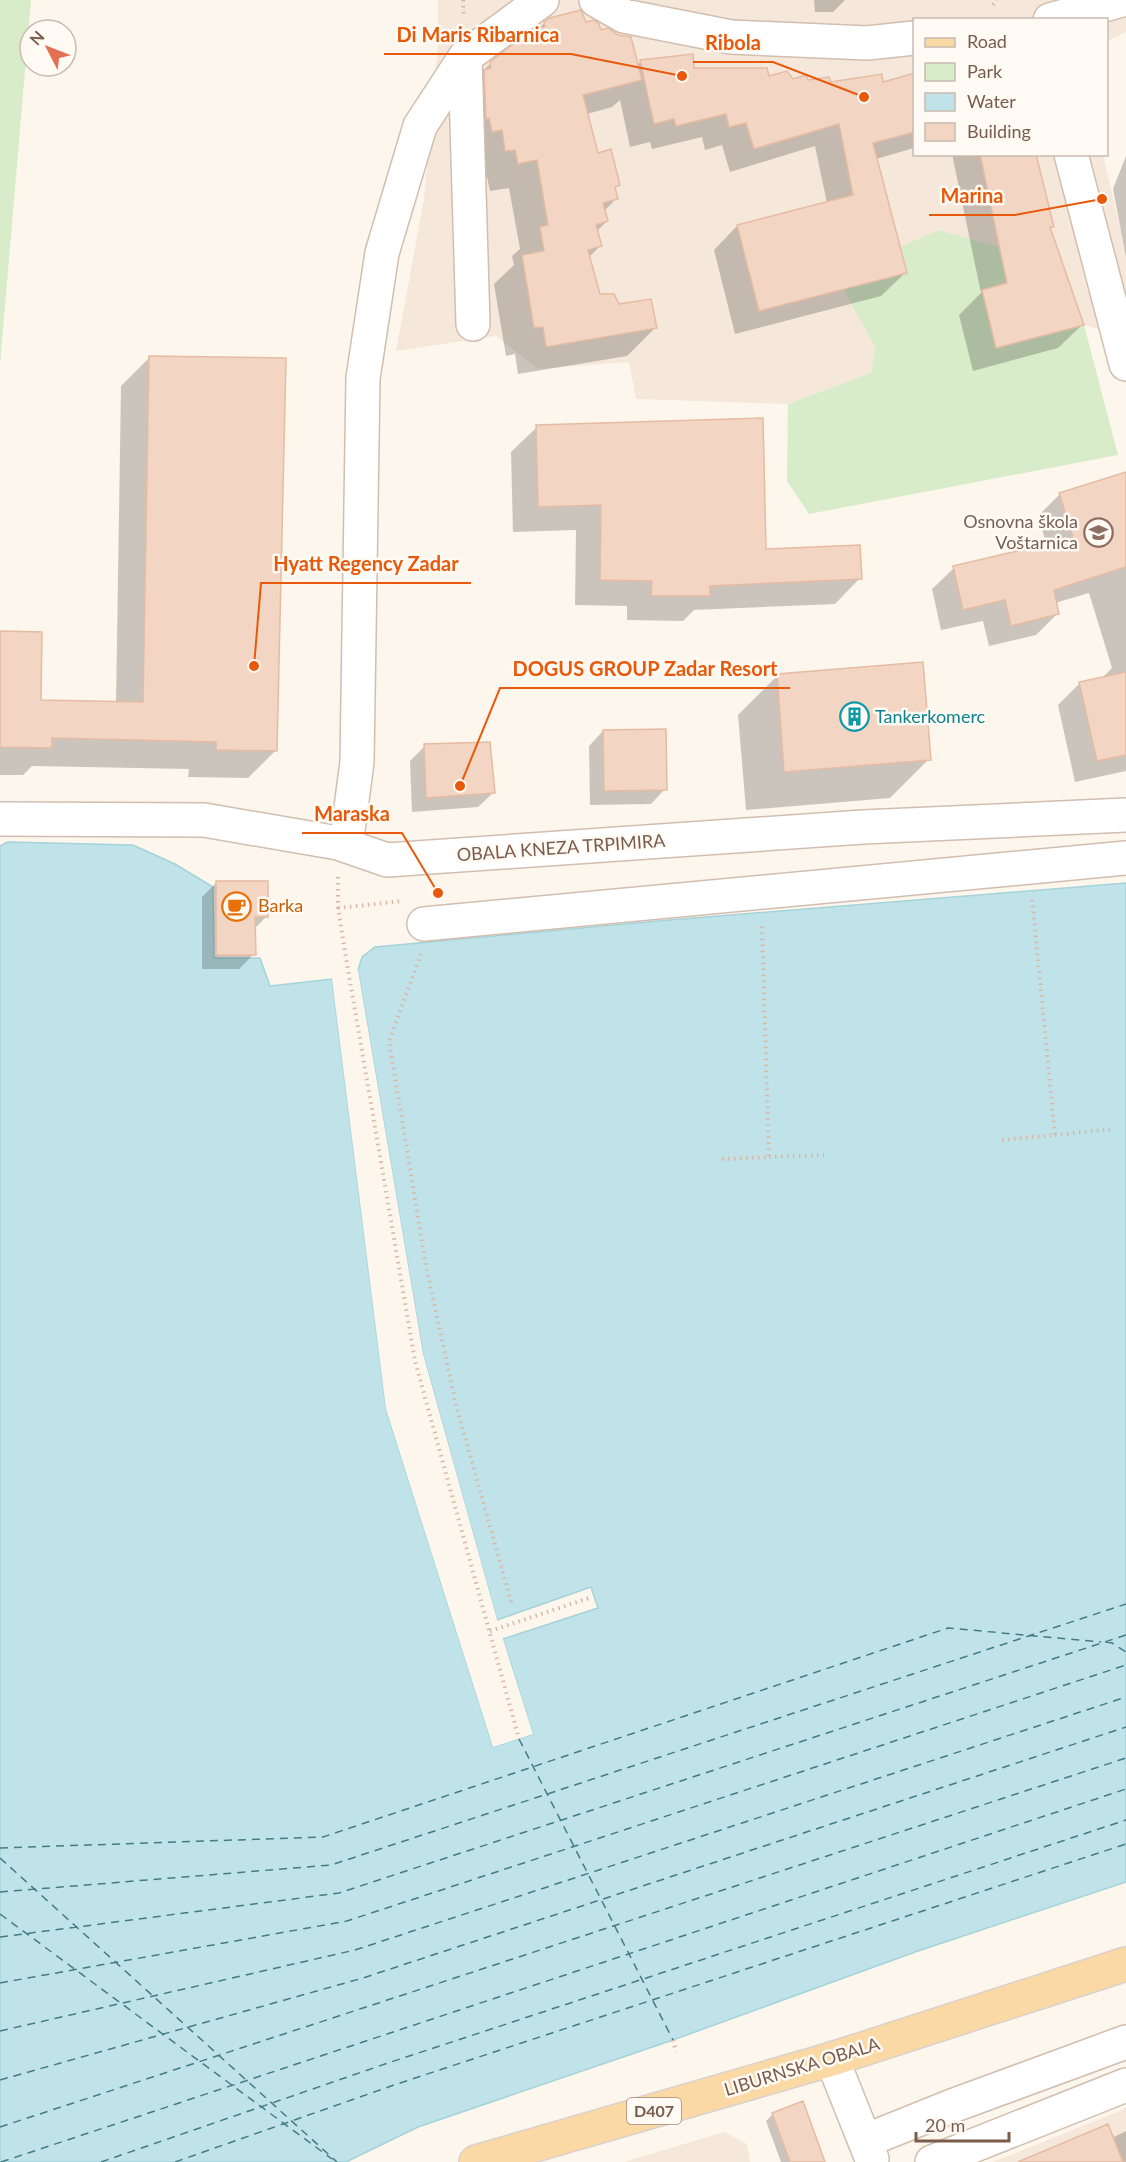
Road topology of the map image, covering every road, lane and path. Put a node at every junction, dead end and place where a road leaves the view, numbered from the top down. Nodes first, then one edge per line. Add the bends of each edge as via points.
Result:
1 (542, 0) edge
2 (596, 0) edge
3 (997, 0) edge
4 (1031, 0) edge
5 (1122, 0) edge
6 (993, 6) dead end
7 (1036, 18) edge
8 (1057, 18) edge
9 (913, 38) edge
10 (465, 57) junction
11 (1072, 156) edge
12 (473, 324) dead end
13 (1126, 364) edge
14 (1126, 815) edge
15 (0, 819) edge
16 (342, 844) junction
17 (1126, 858) edge
18 (1032, 891) dead end
19 (338, 908) junction
20 (762, 924) dead end
21 (423, 939) junction
22 (1113, 1130) dead end
23 (1055, 1135) junction
24 (1002, 1140) dead end
25 (824, 1155) dead end
26 (769, 1157) junction
27 (722, 1159) dead end
28 (589, 1598) dead end
29 (512, 1605) dead end
30 (490, 1631) junction
31 (519, 1739) dead end
32 (1126, 1964) edge
33 (673, 2040) dead end
34 (1126, 2042) edge
35 (676, 2052) dead end
36 (832, 2059) junction
37 (1126, 2085) edge
38 (476, 2162) edge
39 (932, 2162) edge

1 - 10 street
2 - 9 street via 624,16 731,38 867,43
3 - 6 path
4 - 7 street
5 - 8 street
10 - 12 street
10 - 16 street via 420,126 382,253 364,366 357,762
11 - 13 street
14 - 16 street, OBALA KNEZA TRPIMIRA via 863,827 387,860
15 - 16 street, OBALA KNEZA TRPIMIRA via 204,820
16 - 19 path
17 - 21 street
18 - 23 path
19 - 21 path via 408,901
19 - 30 path via 415,1361
20 - 26 path
21 - 29 path via 389,1041 428,1277 456,1405
22 - 23 path
23 - 24 path
25 - 26 path
26 - 27 path
28 - 30 path
30 - 31 path
32 - 36 main road, LIBURNSKA OBALA / D407
33 - 35 path
34 - 36 street via 952,2106 868,2150
36 - 38 main road, LIBURNSKA OBALA / D407
37 - 39 street

